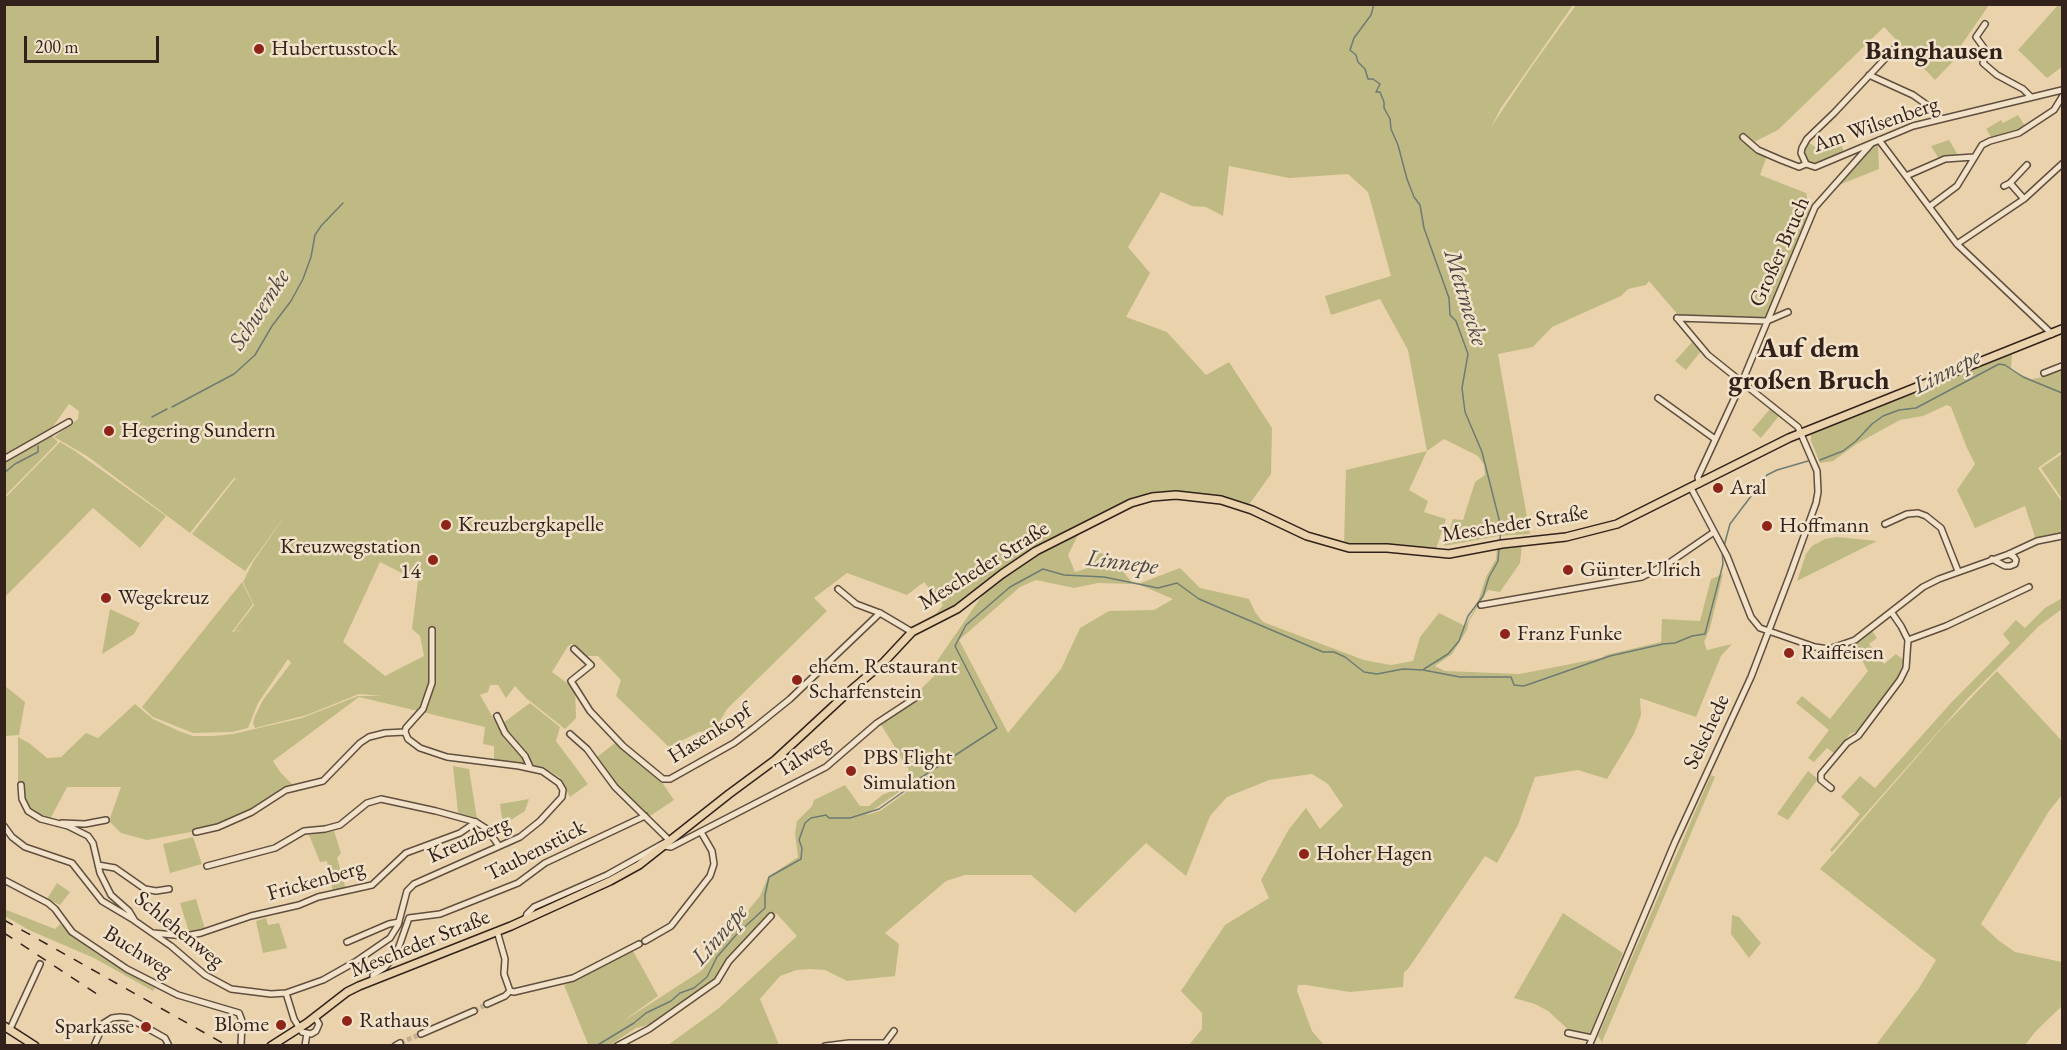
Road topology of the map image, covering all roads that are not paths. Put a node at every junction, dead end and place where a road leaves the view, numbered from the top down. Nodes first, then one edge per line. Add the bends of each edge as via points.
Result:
1 (1984, 24) dead end
2 (1895, 48) dead end
3 (1869, 75) junction
4 (2062, 90) edge
5 (2031, 97) junction
6 (2062, 97) edge
7 (1941, 119) junction
8 (1743, 137) dead end
9 (1879, 140) junction
10 (1871, 144) junction
11 (1974, 157) junction
12 (1806, 164) junction
13 (2062, 164) edge
14 (2027, 165) dead end
15 (1906, 176) junction
16 (2024, 199) junction
17 (1929, 207) junction
18 (1957, 244) junction
19 (1788, 312) dead end
20 (1767, 321) junction
21 (2062, 329) edge
22 (2052, 334) junction
23 (2062, 366) edge
24 (2044, 373) dead end
25 (1742, 382) junction
26 (1658, 398) dead end
27 (69, 422) dead end
28 (1801, 433) junction
29 (1715, 439) junction
30 (4, 459) edge
31 (1699, 484) junction
32 (1691, 488) junction
33 (1885, 524) dead end
34 (1714, 532) junction
35 (2062, 536) edge
36 (2009, 554) junction
37 (1992, 559) junction
38 (1958, 571) junction
39 (2029, 587) dead end
40 (838, 588) dead end
41 (1481, 605) dead end
42 (880, 613) junction
43 (1892, 613) junction
44 (432, 630) dead end
45 (1770, 631) junction
46 (912, 632) junction
47 (1908, 640) junction
48 (574, 649) dead end
49 (915, 698) dead end
50 (497, 716) dead end
51 (405, 732) junction
52 (570, 734) dead end
53 (530, 767) junction
54 (21, 785) dead end
55 (1831, 788) dead end
56 (645, 816) junction
57 (106, 820) dead end
58 (476, 822) junction
59 (60, 824) junction
60 (4, 826) edge
61 (196, 832) dead end
62 (701, 832) junction
63 (667, 844) junction
64 (499, 846) junction
65 (98, 865) junction
66 (207, 866) dead end
67 (4, 880) edge
68 (169, 889) dead end
69 (771, 916) dead end
70 (135, 921) junction
71 (399, 922) junction
72 (497, 931) junction
73 (152, 933) junction
74 (347, 942) dead end
75 (40, 964) dead end
76 (373, 980) junction
77 (510, 991) junction
78 (286, 993) junction
79 (487, 1004) tunnel mouth
80 (474, 1011) tunnel mouth
81 (315, 1017) junction
82 (7, 1027) edge
83 (299, 1029) junction
84 (894, 1030) dead end
85 (307, 1033) junction
86 (1568, 1033) dead end
87 (421, 1034) tunnel mouth
88 (1592, 1038) junction
89 (35, 1046) edge
90 (94, 1046) edge
91 (169, 1046) edge
92 (241, 1046) edge
93 (272, 1046) edge
94 (305, 1046) edge
95 (617, 1046) edge
96 (825, 1046) edge
97 (1589, 1046) edge

1 - 5 street via 1976,37 1987,52 1984,65
2 - 3 street
3 - 7 street via 1913,95
3 - 12 street via 1804,144 1802,158
4 - 5 street, Am Wilsenberg
5 - 7 street, Am Wilsenberg
6 - 11 street via 2054,110 2015,135 1986,143
7 - 9 street, Am Wilsenberg
8 - 12 street, Am Wilsenberg via 1763,153 1798,167
9 - 10 street, Am Wilsenberg
9 - 15 street
10 - 12 street, Am Wilsenberg via 1815,167
10 - 20 street, Großer Bruch via 1815,207
11 - 15 street via 1945,159
11 - 17 street via 1957,186
13 - 16 street
14 - 16 street via 2007,184
15 - 17 street
16 - 18 street
17 - 18 street
18 - 22 street
19 - 20 street
20 - 25 street, Großer Bruch
20 - 25 street via 1677,318 1701,348
21 - 22 main road, Mescheder Straße
22 - 28 main road, Mescheder Straße
23 - 24 street
25 - 28 street via 1797,425
25 - 29 street, Großer Bruch
26 - 29 street
27 - 30 street
28 - 31 main road, Mescheder Straße
28 - 45 street, Selschede via 1817,471 1818,492
29 - 31 street, Großer Bruch via 1698,477
31 - 32 main road, Mescheder Straße
32 - 34 street
32 - 46 main road, Mescheder Straße via 1608,527 1444,555 1343,548 1226,502 1185,495 1159,496 1121,508 1036,551 957,609
33 - 38 street via 1907,514 1926,516 1941,528
34 - 41 street via 1642,577
34 - 45 street via 1751,617 1760,628
35 - 36 street via 2037,541
36 - 37 street
36 - 37 street via 2016,560 2010,566
37 - 38 street
38 - 43 street via 1923,587
39 - 47 street
40 - 42 street via 856,604
42 - 46 street
42 - 48 street, Hasenkopf via 754,729 670,779 663,779 644,764 590,711 571,681 591,665
43 - 45 street via 1855,640 1829,649 1802,644
43 - 47 street
44 - 51 street via 432,683 425,705
45 - 88 street, Selschede
46 - 63 main road, Mescheder Straße via 775,760
47 - 55 street via 1906,668 1900,680 1858,736 1821,774 1821,780
49 - 62 street, Talweg via 876,723 826,767
50 - 53 street
51 - 53 street, Kreuzberg via 415,746 443,756
51 - 61 street via 369,737 323,781 283,791 246,815
52 - 56 street
53 - 64 street, Kreuzberg via 557,780 562,797 527,832
54 - 59 street, Schlehenweg via 28,811
56 - 63 street
56 - 76 street, Taubenstück via 544,863 518,882 440,914 409,918 396,955 373,975
57 - 59 street, Schlehenweg
58 - 64 street via 487,829
58 - 66 street via 378,800 364,805 340,825 304,831 275,848
58 - 73 street, Frickenberg via 460,833 404,855 372,885 318,897 201,933
59 - 65 street, Schlehenweg via 90,838
60 - 70 street via 25,847 72,863 102,901
62 - 63 street, Talweg via 671,847
62 - 77 street via 712,851 714,864 710,876 671,926 573,978
63 - 72 main road, Mescheder Straße via 624,874
64 - 71 street, Kreuzberg via 414,884 406,894
65 - 68 street via 115,868 145,889
65 - 70 street, Schlehenweg via 108,891
67 - 92 street, Buchweg via 50,904 72,932 127,969 178,995 239,1013
69 - 95 street via 729,961 717,981 649,1029
70 - 73 street, Schlehenweg
71 - 74 street
71 - 78 street, Kreuzberg via 390,938 355,963
72 - 76 main road, Mescheder Straße
72 - 77 street
73 - 78 street, Schlehenweg via 226,987
75 - 82 street
76 - 81 main road, Mescheder Straße via 347,992
77 - 79 street
78 - 83 street
80 - 87 street
81 - 83 main road, Mescheder Straße
81 - 85 street via 318,1029
82 - 89 main road
83 - 85 street
83 - 93 main road, Mescheder Straße
84 - 96 street via 885,1043
85 - 94 street
86 - 88 street
88 - 97 street, Selschede
90 - 91 street via 105,1023 123,1017 165,1038

